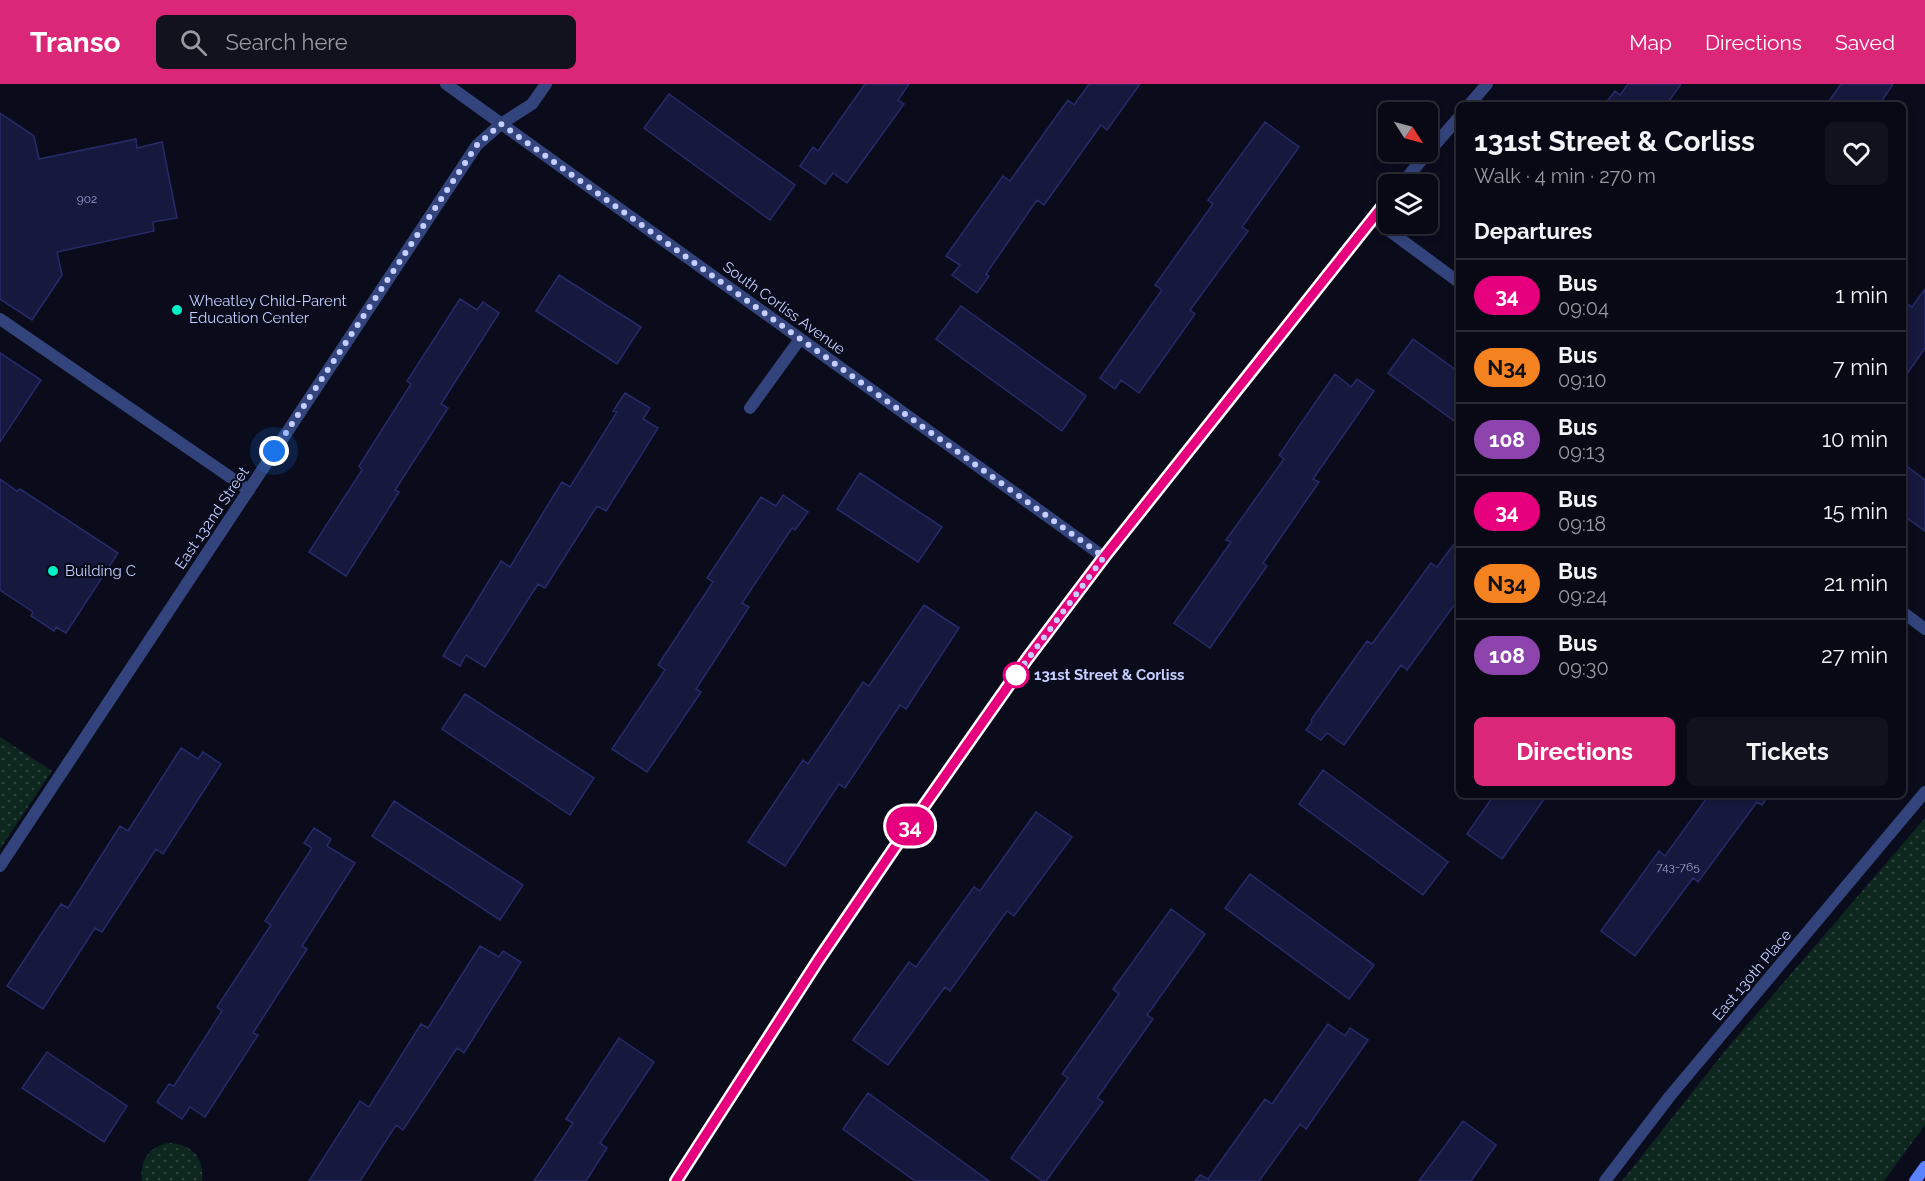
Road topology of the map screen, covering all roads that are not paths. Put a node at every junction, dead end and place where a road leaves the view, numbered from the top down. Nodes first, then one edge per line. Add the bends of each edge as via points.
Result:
1 (446, 84) edge
2 (546, 84) edge
3 (1487, 84) edge
4 (1472, 102) edge
5 (1456, 121) edge
6 (501, 124) junction
7 (1410, 174) edge
8 (1378, 211) edge
9 (1372, 218) junction
10 (1456, 280) edge
11 (0, 319) edge
12 (800, 339) junction
13 (750, 408) dead end
14 (249, 490) junction
15 (1104, 557) junction
16 (1906, 615) edge
17 (1925, 629) edge
18 (1925, 792) edge
19 (0, 866) edge
20 (1925, 1167) edge
21 (676, 1181) edge
22 (1605, 1181) edge
23 (1915, 1181) edge

1 - 6 street, South Corliss Avenue
2 - 6 street, East 132nd Street via 532,104
3 - 4 street
5 - 7 street
6 - 12 street, South Corliss Avenue
6 - 14 street, East 132nd Street via 477,145
8 - 9 street
9 - 10 street
9 - 15 street
11 - 14 street
12 - 13 street
12 - 15 street, South Corliss Avenue
14 - 19 street, East 132nd Street
15 - 21 street via 893,850
16 - 17 street
18 - 22 street, East 130th Place via 1670,1096
20 - 23 main road

